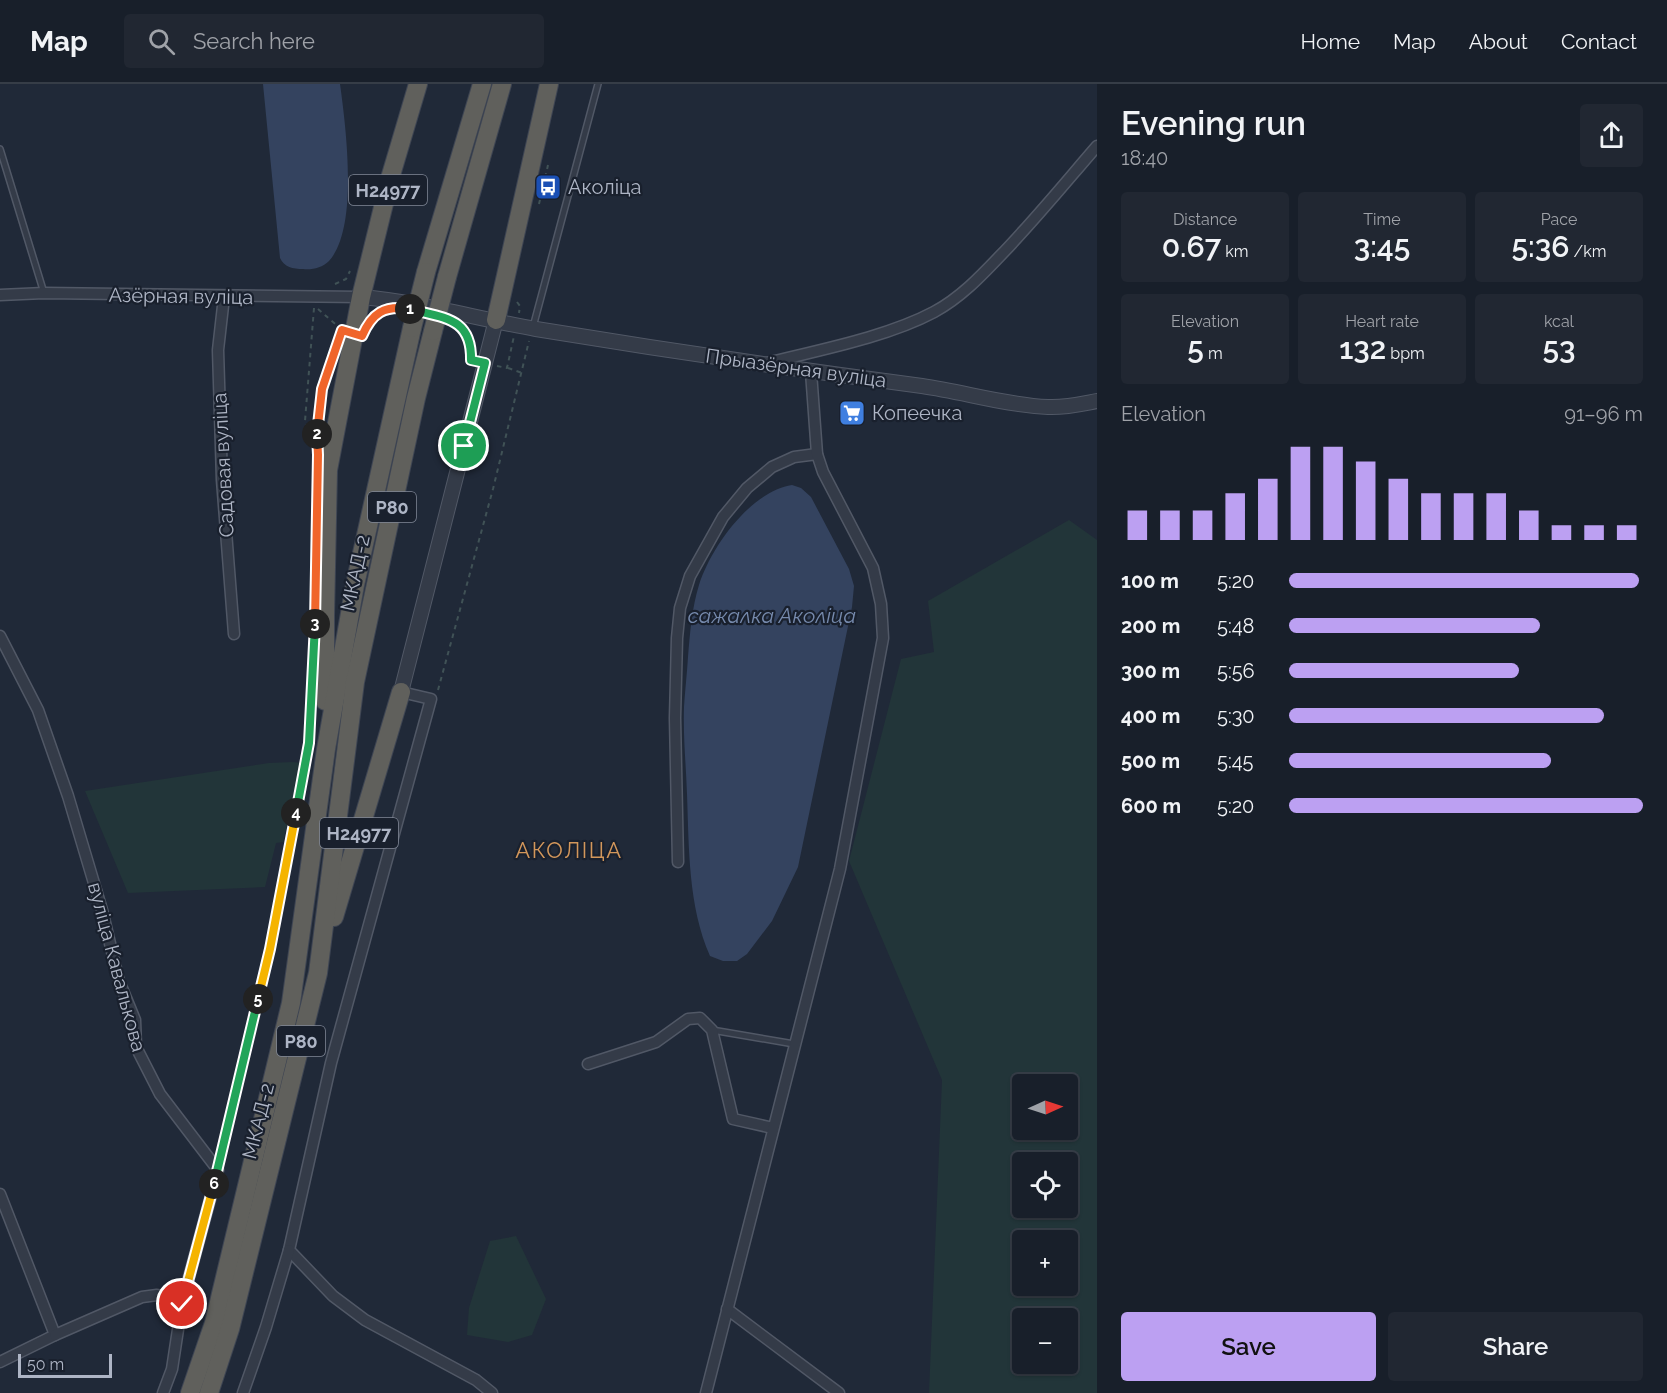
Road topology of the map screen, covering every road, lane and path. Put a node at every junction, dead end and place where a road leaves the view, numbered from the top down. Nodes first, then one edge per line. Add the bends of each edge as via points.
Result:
1 (418, 84) edge
2 (482, 84) edge
3 (502, 84) edge
4 (549, 84) edge
5 (598, 84) edge
6 (1097, 146) edge
7 (0, 149) edge
8 (548, 165) dead end
9 (536, 209) dead end
10 (352, 269) dead end
11 (334, 285) dead end
12 (44, 293) junction
13 (0, 296) edge
14 (225, 297) junction
15 (361, 297) junction
16 (514, 300) dead end
17 (496, 320) junction
18 (454, 323) dead end
19 (516, 325) junction
20 (531, 333) junction
21 (354, 334) junction
22 (332, 360) dead end
23 (485, 363) junction
24 (761, 364) junction
25 (507, 368) junction
26 (811, 372) junction
27 (522, 373) junction
28 (1097, 401) edge
29 (817, 454) junction
30 (234, 634) dead end
31 (0, 636) edge
32 (401, 692) junction
33 (312, 698) dead end
34 (431, 699) junction
35 (326, 749) junction
36 (678, 862) dead end
37 (318, 973) junction
38 (712, 1030) junction
39 (794, 1044) junction
40 (588, 1064) dead end
41 (773, 1128) junction
42 (218, 1170) junction
43 (0, 1194) edge
44 (289, 1250) junction
45 (182, 1304) junction
46 (727, 1309) junction
47 (55, 1335) junction
48 (0, 1362) edge
49 (163, 1393) edge
50 (190, 1393) edge
51 (209, 1393) edge
52 (243, 1393) edge
53 (492, 1393) edge
54 (706, 1393) edge
55 (839, 1393) edge

1 - 15 highway, Н24977
2 - 35 highway, Р80, bridge via 412,328 357,574
3 - 37 highway, МКАД-2 / Р80, bridge via 433,331 355,682
4 - 17 highway, Н24977
5 - 20 lane
6 - 24 street via 1021,235 954,300 903,325
7 - 12 lane
8 - 9 path
10 - 11 path via 346,279
12 - 13 street, Азёрная вуліца
12 - 14 street, Азёрная вуліца
14 - 15 street, Азёрная вуліца
14 - 30 street, Садовая вуліца via 218,362
15 - 17 street, Прыазёрная вуліца
15 - 21 highway, Н24977
16 - 19 path via 520,306
17 - 19 street, Прыазёрная вуліца
17 - 23 street, Н24977
18 - 23 path via 468,336 471,360
19 - 20 street, Прыазёрная вуліца
19 - 25 path
20 - 24 street, Прыазёрная вуліца
20 - 27 path
21 - 22 path via 342,330 314,305 305,421 318,455 322,389
21 - 35 highway, Н24977 via 328,470
23 - 25 path
23 - 32 street, Н24977
24 - 26 street, Прыазёрная вуліца
25 - 27 path
26 - 28 street, Прыазёрная вуліца via 1049,407
26 - 29 street
27 - 34 path via 440,686
29 - 36 street via 794,457 747,488 723,517 690,576 680,608 677,639
29 - 39 street via 873,568 883,638 840,869
31 - 42 street, вуліца Кавалькова via 35,702 68,796 119,981 135,1020 136,1047 160,1094
32 - 34 street
32 - 37 highway, Н24977
33 - 42 path via 309,743 270,949
34 - 44 street via 331,1063
35 - 50 highway, Р80 via 291,1003 214,1323
37 - 51 highway, МКАД-2 / Р80 via 230,1329
38 - 39 lane
38 - 40 street via 700,1018 688,1019 656,1042
38 - 41 street via 733,1119
39 - 41 street
41 - 46 street
42 - 45 street
43 - 47 street
44 - 52 street
44 - 53 street via 333,1296 365,1320 476,1380
45 - 47 street via 157,1295 142,1297
45 - 49 street via 172,1369
46 - 54 street
46 - 55 street
47 - 48 street

